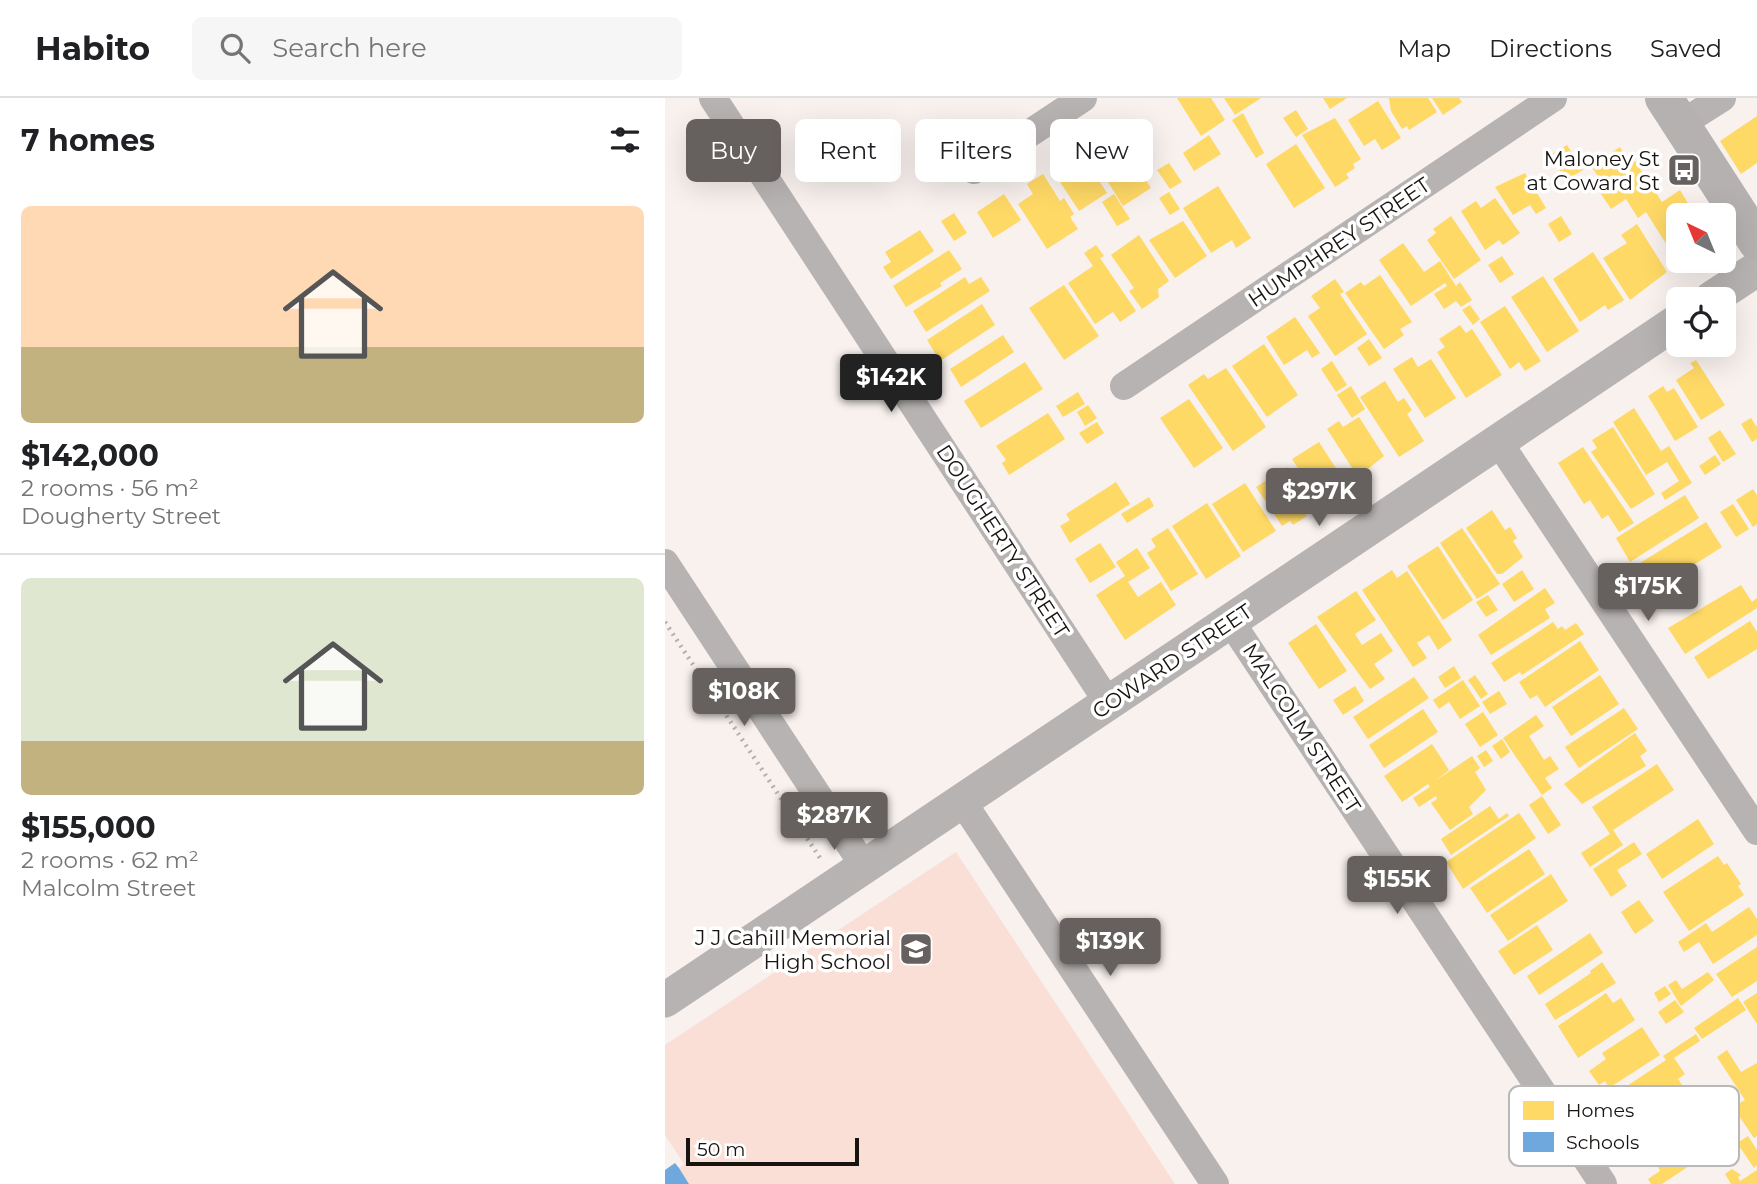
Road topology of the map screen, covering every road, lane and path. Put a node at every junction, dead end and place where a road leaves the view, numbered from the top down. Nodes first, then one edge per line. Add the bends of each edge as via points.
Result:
1 (713, 98) edge
2 (1083, 98) edge
3 (1553, 98) edge
4 (1722, 98) edge
5 (1672, 111) edge
6 (1036, 129) edge
7 (1757, 242) edge
8 (1757, 269) edge
9 (1729, 287) edge
10 (1666, 329) edge
11 (1124, 386) dead end
12 (1498, 441) junction
13 (665, 563) edge
14 (665, 622) edge
15 (1231, 622) junction
16 (1109, 704) junction
17 (963, 801) junction
18 (1757, 831) edge
19 (820, 858) dead end
20 (864, 866) junction
21 (665, 1000) edge
22 (1538, 1086) edge
23 (1591, 1166) edge
24 (1215, 1184) edge
25 (1603, 1184) edge

1 - 16 street, DOUGHERTY STREET
2 - 6 street
3 - 11 street, HUMPHREY STREET
4 - 5 street
5 - 7 main road
8 - 9 street
10 - 12 street, COWARD STREET
12 - 15 street, COWARD STREET
12 - 18 street
13 - 20 street
14 - 19 path
15 - 16 street, COWARD STREET
15 - 22 street, MALCOLM STREET
16 - 17 street, COWARD STREET
17 - 20 street, COWARD STREET
17 - 24 street
20 - 21 street, COWARD STREET
23 - 25 street, MALCOLM STREET

